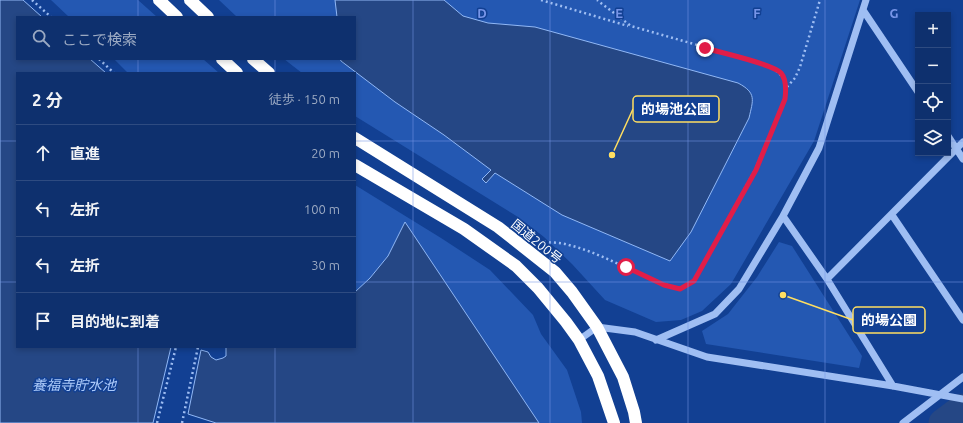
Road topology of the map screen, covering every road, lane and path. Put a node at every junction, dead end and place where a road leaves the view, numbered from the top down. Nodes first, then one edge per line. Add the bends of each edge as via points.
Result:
1 (32, 0) edge
2 (159, 0) edge
3 (190, 0) edge
4 (541, 0) edge
5 (597, 0) edge
6 (820, 0) edge
7 (866, 0) edge
8 (863, 10) junction
9 (50, 16) edge
10 (176, 16) edge
11 (207, 16) edge
12 (631, 26) junction
13 (100, 60) edge
14 (223, 60) edge
15 (254, 60) edge
16 (113, 72) edge
17 (236, 72) edge
18 (268, 72) edge
19 (787, 87) junction
20 (915, 88) edge
21 (356, 139) edge
22 (951, 141) edge
23 (963, 142) edge
24 (956, 149) junction
25 (963, 159) edge
26 (356, 166) edge
27 (892, 215) junction
28 (784, 216) junction
29 (512, 238) junction
30 (827, 279) junction
31 (963, 320) edge
32 (597, 327) junction
33 (579, 340) junction
34 (656, 340) junction
35 (176, 348) edge
36 (198, 348) edge
37 (963, 377) edge
38 (893, 386) junction
39 (941, 395) junction
40 (959, 398) edge
41 (157, 423) edge
42 (182, 423) edge
43 (614, 423) edge
44 (636, 423) edge
45 (904, 423) edge

1 - 9 path
2 - 10 highway
3 - 11 highway
4 - 12 path
5 - 12 path
6 - 19 path via 800,67
7 - 8 street
8 - 20 street
8 - 28 street via 819,148
12 - 19 path via 767,65 781,73
13 - 16 path
14 - 17 highway
15 - 18 highway
19 - 29 path via 783,105 756,170 694,281 680,289 664,285 569,244
21 - 29 highway, 国道200号
22 - 24 street
23 - 24 street
24 - 25 street
24 - 27 street
26 - 33 highway via 464,229 516,266 538,288
27 - 30 street
27 - 31 street
28 - 30 street
28 - 34 street via 739,289 715,314
29 - 32 highway, 国道200号 via 554,272
30 - 38 street
32 - 33 street
32 - 34 street via 635,332
32 - 44 highway, 国道200号 via 623,377
33 - 43 highway via 598,376
34 - 38 street via 707,357
35 - 41 path
36 - 42 path
37 - 39 street
38 - 39 street
39 - 40 street
39 - 45 street

